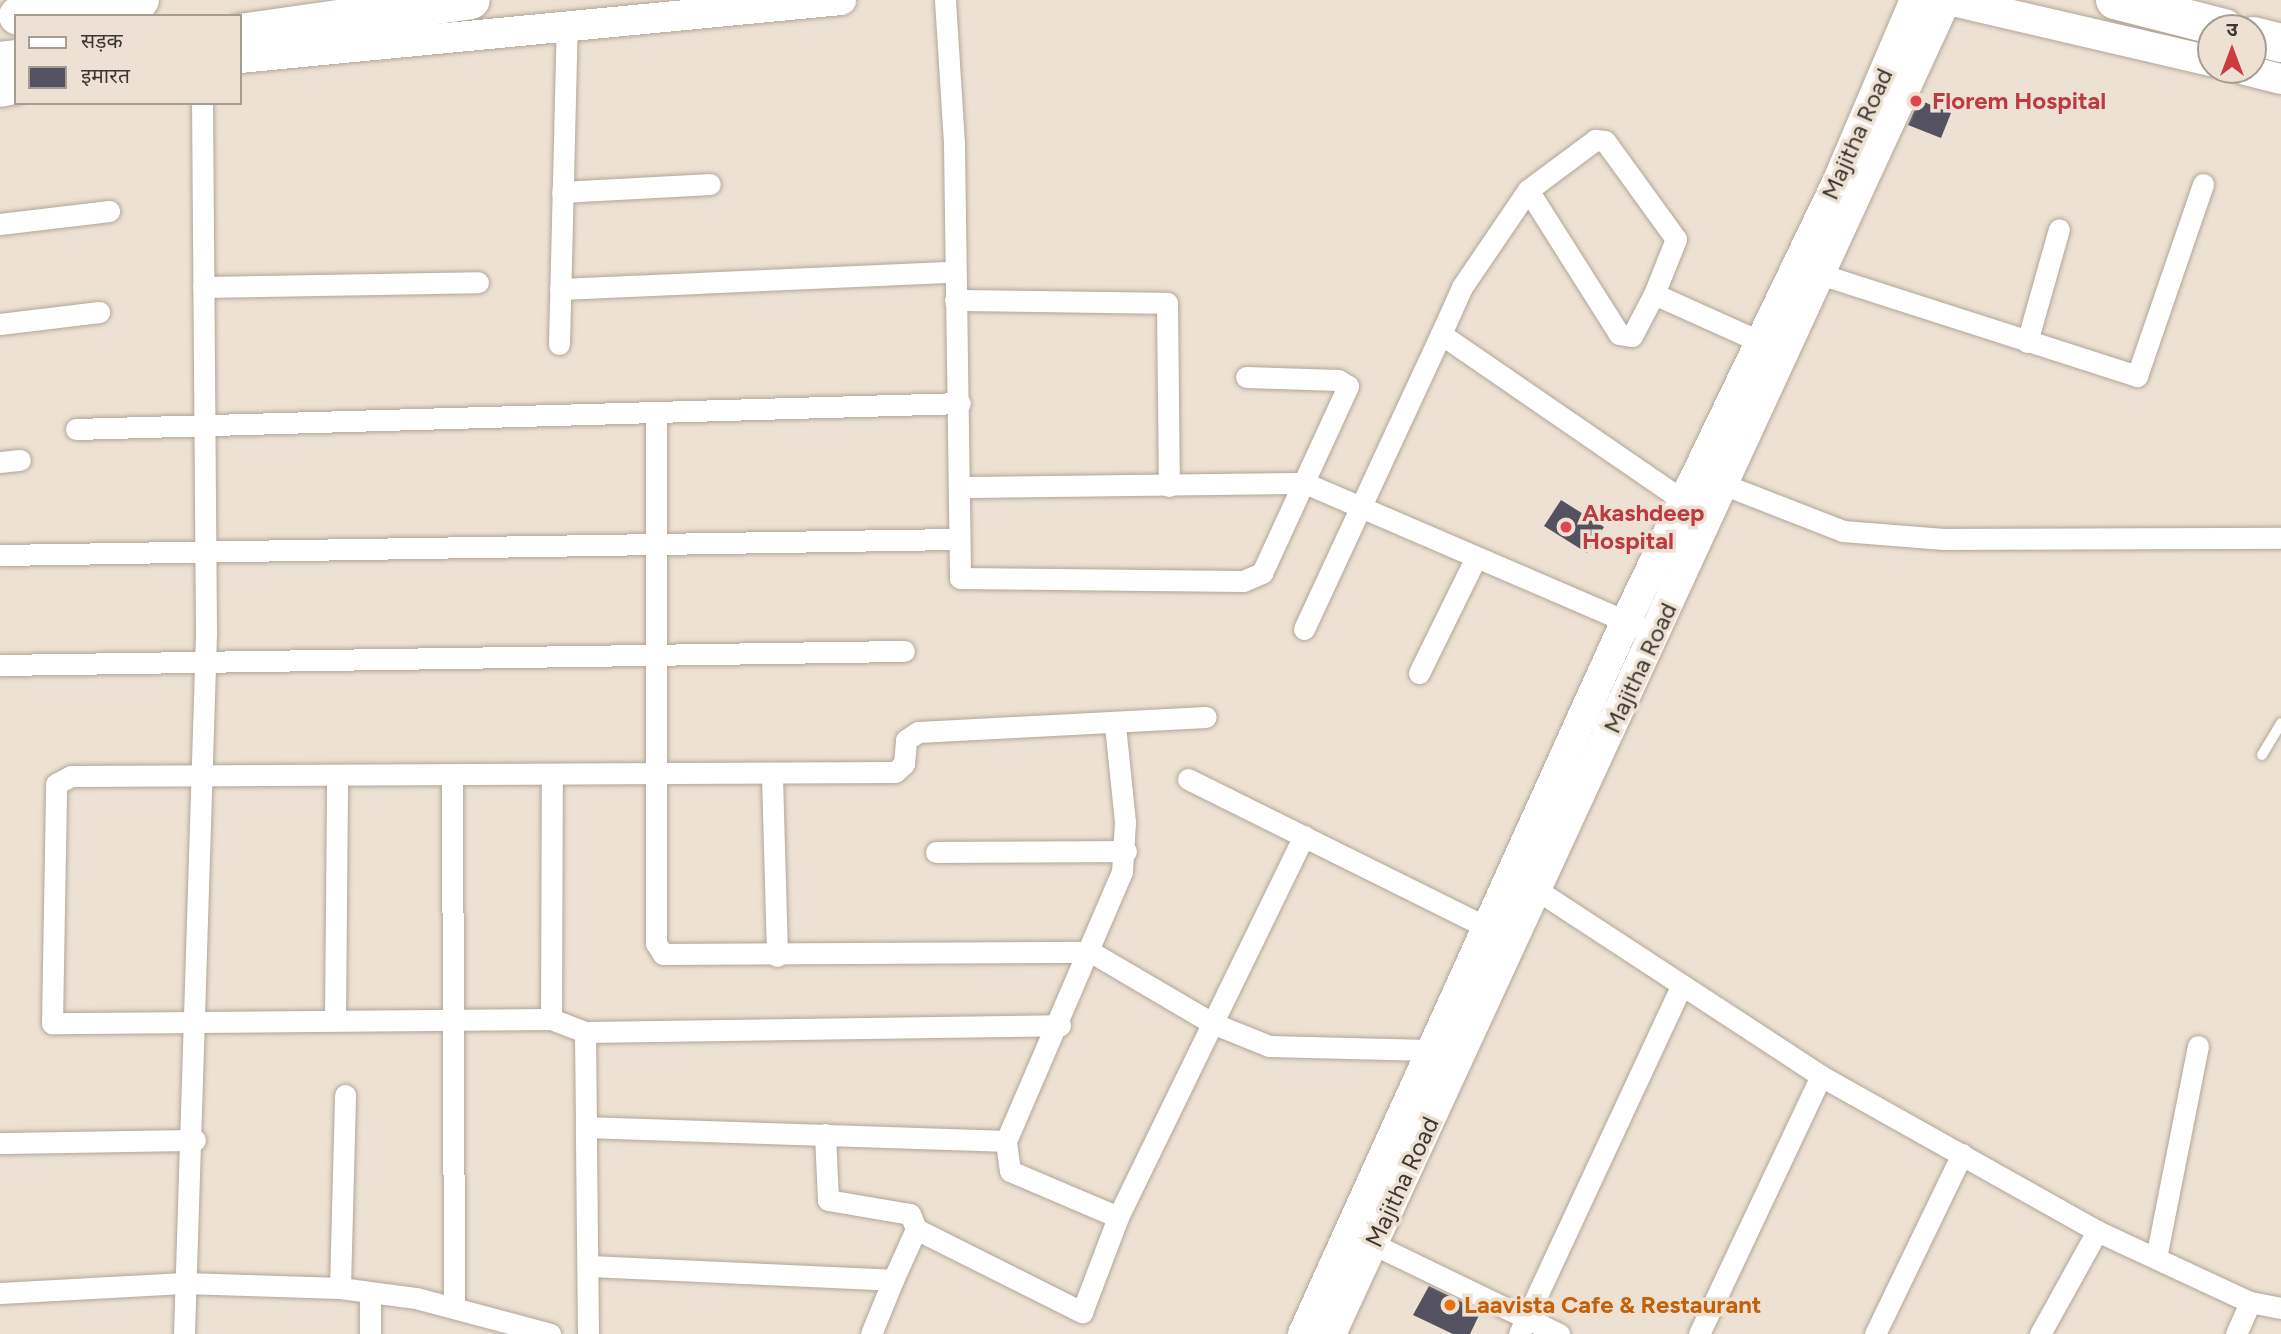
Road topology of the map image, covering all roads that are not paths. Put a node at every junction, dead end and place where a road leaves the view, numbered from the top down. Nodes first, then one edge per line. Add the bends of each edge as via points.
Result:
1 (140, 0) edge
2 (471, 0) edge
3 (841, 0) edge
4 (945, 0) edge
5 (1915, 0) edge
6 (1947, 0) edge
7 (2115, 0) edge
8 (32, 14) edge
9 (2197, 21) edge
10 (567, 23) junction
11 (242, 33) edge
12 (242, 58) edge
13 (2197, 58) edge
14 (202, 105) edge
15 (710, 184) dead end
16 (2203, 184) dead end
17 (1528, 190) junction
18 (562, 192) junction
19 (109, 211) dead end
20 (0, 225) edge
21 (2059, 229) dead end
22 (953, 272) junction
23 (1823, 275) junction
24 (478, 282) dead end
25 (203, 287) junction
26 (560, 289) junction
27 (1654, 294) junction
28 (955, 300) junction
29 (99, 312) dead end
30 (0, 324) edge
31 (1441, 334) junction
32 (2027, 342) junction
33 (559, 344) dead end
34 (1773, 348) junction
35 (1246, 377) dead end
36 (960, 403) junction
37 (656, 414) junction
38 (205, 426) junction
39 (76, 429) dead end
40 (1304, 483) junction
41 (1725, 485) junction
42 (1169, 486) junction
43 (959, 487) junction
44 (1685, 502) junction
45 (1364, 509) junction
46 (1709, 520) junction
47 (2281, 538) edge
48 (959, 539) junction
49 (658, 540) junction
50 (206, 550) junction
51 (0, 555) edge
52 (1476, 557) junction
53 (1626, 621) junction
54 (1304, 629) dead end
55 (1656, 634) junction
56 (904, 651) dead end
57 (656, 654) junction
58 (203, 659) junction
59 (0, 665) edge
60 (1419, 673) dead end
61 (1206, 717) dead end
62 (2281, 723) edge
63 (1115, 725) junction
64 (2262, 755) dead end
65 (657, 774) junction
66 (198, 776) junction
67 (772, 776) junction
68 (337, 777) junction
69 (552, 778) junction
70 (452, 779) junction
71 (1188, 779) dead end
72 (1304, 836) junction
73 (1126, 851) junction
74 (936, 852) dead end
75 (1537, 890) junction
76 (1487, 927) junction
77 (1514, 940) junction
78 (1091, 952) junction
79 (777, 956) junction
80 (1680, 988) junction
81 (551, 1019) junction
82 (335, 1020) junction
83 (455, 1021) junction
84 (1212, 1023) junction
85 (193, 1025) junction
86 (1060, 1026) junction
87 (585, 1032) junction
88 (2198, 1046) dead end
89 (1428, 1050) junction
90 (1821, 1076) junction
91 (345, 1095) dead end
92 (586, 1127) junction
93 (824, 1134) junction
94 (195, 1140) junction
95 (1006, 1141) junction
96 (0, 1143) edge
97 (1962, 1154) junction
98 (1118, 1217) junction
99 (916, 1229) junction
100 (2097, 1231) junction
101 (1373, 1244) junction
102 (2156, 1258) junction
103 (589, 1266) junction
104 (893, 1280) junction
105 (184, 1283) junction
106 (340, 1288) junction
107 (0, 1293) edge
108 (370, 1293) junction
109 (2250, 1302) junction
110 (454, 1307) junction
111 (2281, 1308) edge
112 (1522, 1326) edge
113 (184, 1334) edge
114 (370, 1334) edge
115 (550, 1334) edge
116 (588, 1334) edge
117 (871, 1334) edge
118 (1303, 1334) edge
119 (1331, 1334) edge
120 (1559, 1334) edge
121 (1699, 1334) edge
122 (1875, 1334) edge
123 (2040, 1334) edge
124 (2235, 1334) edge

1 - 8 highway
2 - 11 highway
3 - 10 main road
4 - 22 street
5 - 34 main road, Majitha Road
6 - 13 main road
6 - 23 main road, Majitha Road
7 - 9 highway
10 - 12 main road
10 - 18 street
14 - 25 street
15 - 18 street
16 - 32 street via 2140,374
17 - 27 street via 1619,334 1632,336
17 - 27 street via 1595,140 1605,141 1676,239
17 - 31 street via 1477,260
18 - 26 street
19 - 20 street
21 - 32 street
22 - 26 street
22 - 28 street
23 - 32 street
23 - 34 main road, Majitha Road
24 - 25 street
25 - 38 street
26 - 33 street
27 - 34 street
28 - 36 street
28 - 42 street via 1167,303
29 - 30 street
31 - 44 street
31 - 45 street
34 - 41 main road, Majitha Road
34 - 44 main road, Majitha Road
35 - 40 street via 1347,383
36 - 37 street
36 - 43 street
37 - 38 street
37 - 49 street
38 - 39 street
38 - 50 street
40 - 42 street
40 - 45 street
40 - 48 street via 1268,567 1243,581 970,582 960,578
41 - 46 main road, Majitha Road
41 - 47 street via 1843,531 1944,539
42 - 43 street
43 - 48 street
44 - 46 street
44 - 53 main road, Majitha Road
45 - 52 street
45 - 54 street
46 - 55 main road, Majitha Road
48 - 49 street
49 - 50 street
49 - 57 street
50 - 51 street
50 - 58 street
52 - 53 street
52 - 60 street
53 - 55 street
53 - 76 main road, Majitha Road
55 - 75 main road, Majitha Road
56 - 57 street
57 - 58 street
57 - 65 street
58 - 59 street
58 - 66 street
61 - 63 street
62 - 64 lane
63 - 67 street via 918,732 906,740 904,764 895,772
63 - 73 street
65 - 67 street
65 - 69 street
65 - 79 street via 659,949 670,956
66 - 68 street
66 - 85 street
66 - 85 street via 58,780 48,1003 48,1017 57,1024
67 - 79 street
68 - 70 street
68 - 82 street
69 - 70 street
69 - 81 street
70 - 83 street
71 - 72 street
72 - 76 street
72 - 84 street
73 - 74 street
73 - 78 street
75 - 77 main road, Majitha Road
75 - 80 street
76 - 77 street
76 - 89 main road, Majitha Road
77 - 101 main road, Majitha Road
78 - 79 street
78 - 84 street
78 - 86 street
80 - 90 street
80 - 112 street
81 - 83 street
81 - 87 street
82 - 83 street
82 - 85 street
83 - 110 street
84 - 89 street via 1283,1050
84 - 98 street
85 - 94 street
86 - 87 street
86 - 95 street
87 - 92 street
88 - 102 street
89 - 118 main road, Majitha Road
90 - 97 street
90 - 121 street
91 - 106 street
92 - 93 street
92 - 103 street
93 - 95 street
93 - 99 street via 828,1200 910,1214
94 - 96 street
94 - 105 street
95 - 98 street via 1010,1171
97 - 100 street
97 - 122 street
98 - 99 street via 1079,1312
99 - 104 street
100 - 102 street
100 - 123 street
101 - 112 street
101 - 119 main road, Majitha Road
102 - 109 street
103 - 104 street
103 - 116 street
104 - 117 street
105 - 106 street
105 - 107 street
105 - 113 street
106 - 108 street
108 - 110 street
108 - 114 street
109 - 111 street
109 - 124 street
110 - 115 street
112 - 120 street

